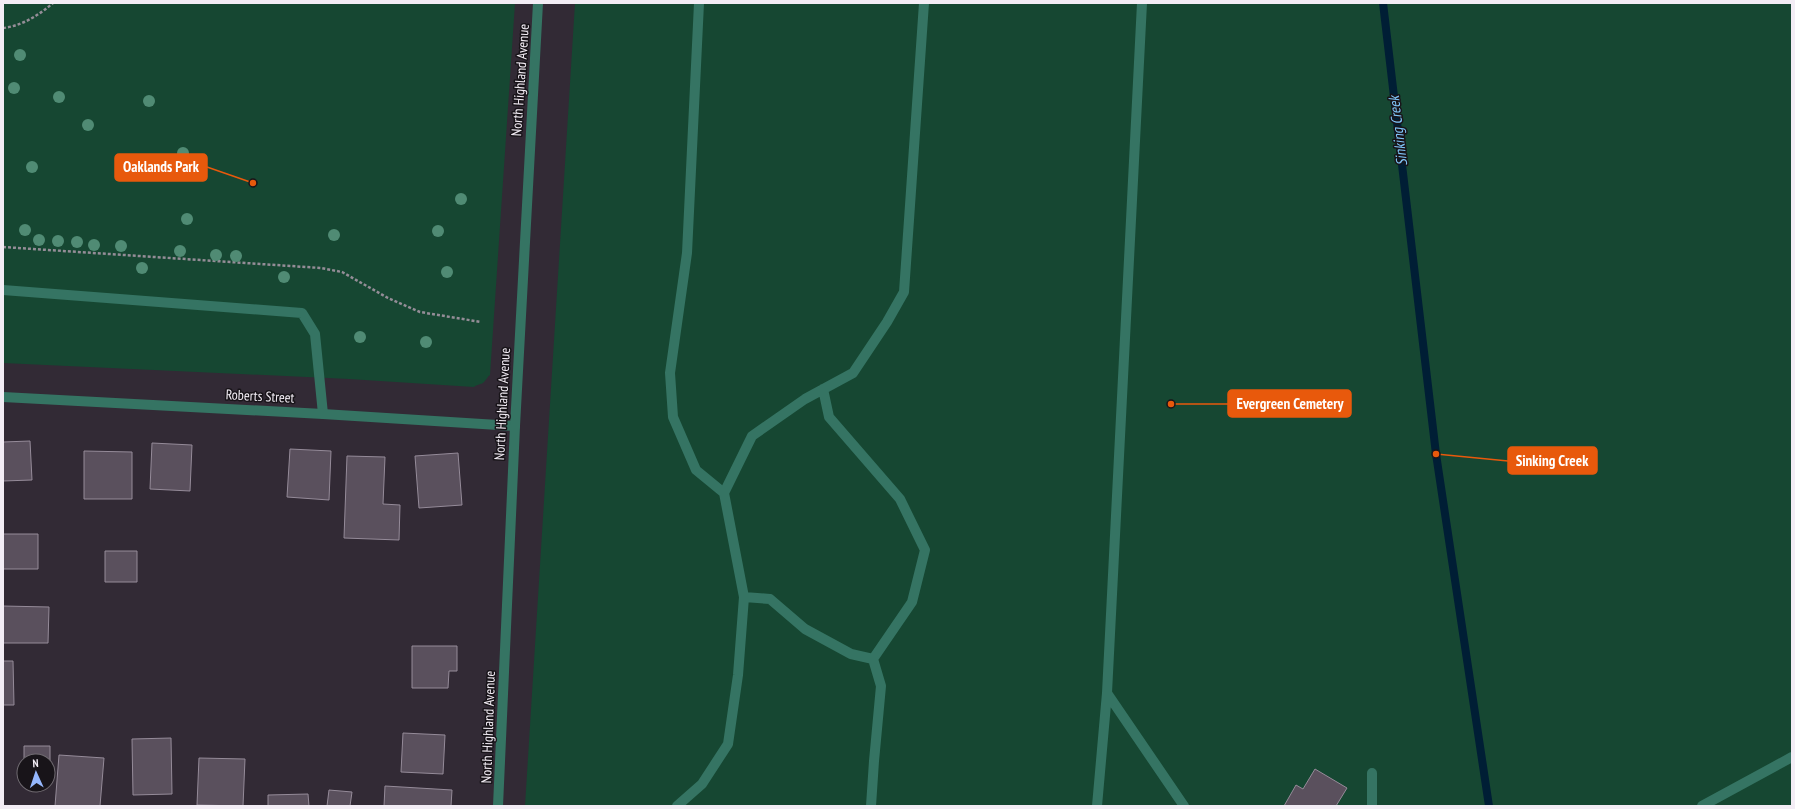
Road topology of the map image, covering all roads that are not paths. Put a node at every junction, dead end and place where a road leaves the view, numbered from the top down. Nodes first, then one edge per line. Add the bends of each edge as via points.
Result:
1 (538, 3) edge
2 (699, 3) edge
3 (924, 3) edge
4 (1142, 3) edge
5 (3, 290) edge
6 (823, 389) junction
7 (3, 397) edge
8 (323, 414) junction
9 (515, 426) junction
10 (724, 493) junction
11 (744, 596) junction
12 (873, 659) junction
13 (1107, 693) junction
14 (1792, 757) edge
15 (1372, 773) dead end
16 (498, 806) edge
17 (676, 806) edge
18 (871, 806) edge
19 (1097, 806) edge
20 (1184, 806) edge
21 (1372, 806) edge
22 (1702, 806) edge

1 - 9 street, North Highland Avenue
2 - 10 street via 686,253 670,373 672,417 696,470
3 - 6 street via 904,292 888,322 853,373
4 - 13 street
5 - 8 street via 302,313 315,334
6 - 10 street via 752,436
6 - 12 street via 829,417 900,499 925,550 912,602
7 - 8 street, Roberts Street
8 - 9 street, Roberts Street
9 - 16 street, North Highland Avenue
10 - 11 street
11 - 12 street via 770,599 805,629 852,654
11 - 17 street via 738,675 728,744 702,784
12 - 18 street via 881,686
13 - 19 street
13 - 20 street
14 - 22 street
15 - 21 street

